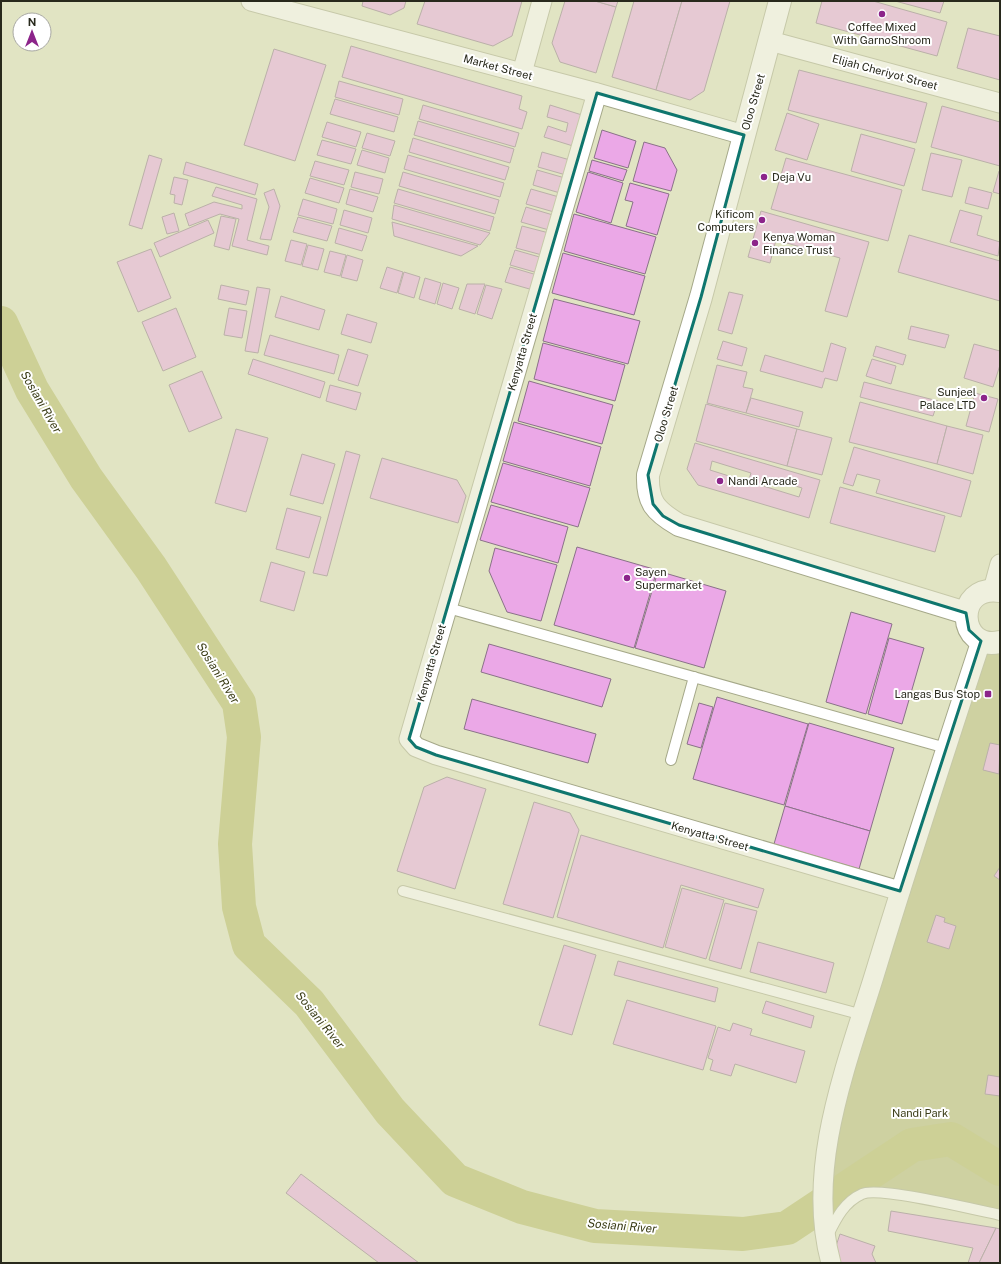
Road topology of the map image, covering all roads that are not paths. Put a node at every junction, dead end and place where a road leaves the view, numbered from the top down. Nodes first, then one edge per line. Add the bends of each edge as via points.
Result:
1 (251, 1) edge
2 (542, 1) edge
3 (780, 1) edge
4 (770, 41) junction
5 (522, 73) junction
6 (597, 93) junction
7 (1000, 103) edge
8 (744, 135) junction
9 (1000, 564) edge
10 (996, 590) edge
11 (448, 608) junction
12 (966, 613) junction
13 (991, 642) edge
14 (694, 677) junction
15 (946, 748) junction
16 (671, 760) dead end
17 (403, 891) dead end
18 (900, 891) junction
19 (863, 1015) junction
20 (1000, 1214) edge
21 (825, 1230) junction
22 (831, 1263) edge

1 - 5 street, Market Street
2 - 5 street
3 - 4 street, Oloo Street
4 - 7 street, Elijah Cheriyot Street
4 - 8 street, Oloo Street
5 - 6 street, Market Street
6 - 8 street, Market Street
6 - 11 street, Kenyatta Street
8 - 12 street, Oloo Street via 701,297 648,474 652,504 663,516 679,525
9 - 10 street
10 - 12 street via 978,594 968,605
11 - 14 lane
11 - 18 street, Kenyatta Street via 409,738 416,747 436,756
12 - 13 street via 969,630 974,636
13 - 15 street
14 - 15 lane
14 - 16 lane
15 - 18 street
17 - 19 lane
18 - 19 street
19 - 21 street via 833,1113 824,1161
20 - 21 lane via 887,1192 862,1193 840,1211
21 - 22 street

